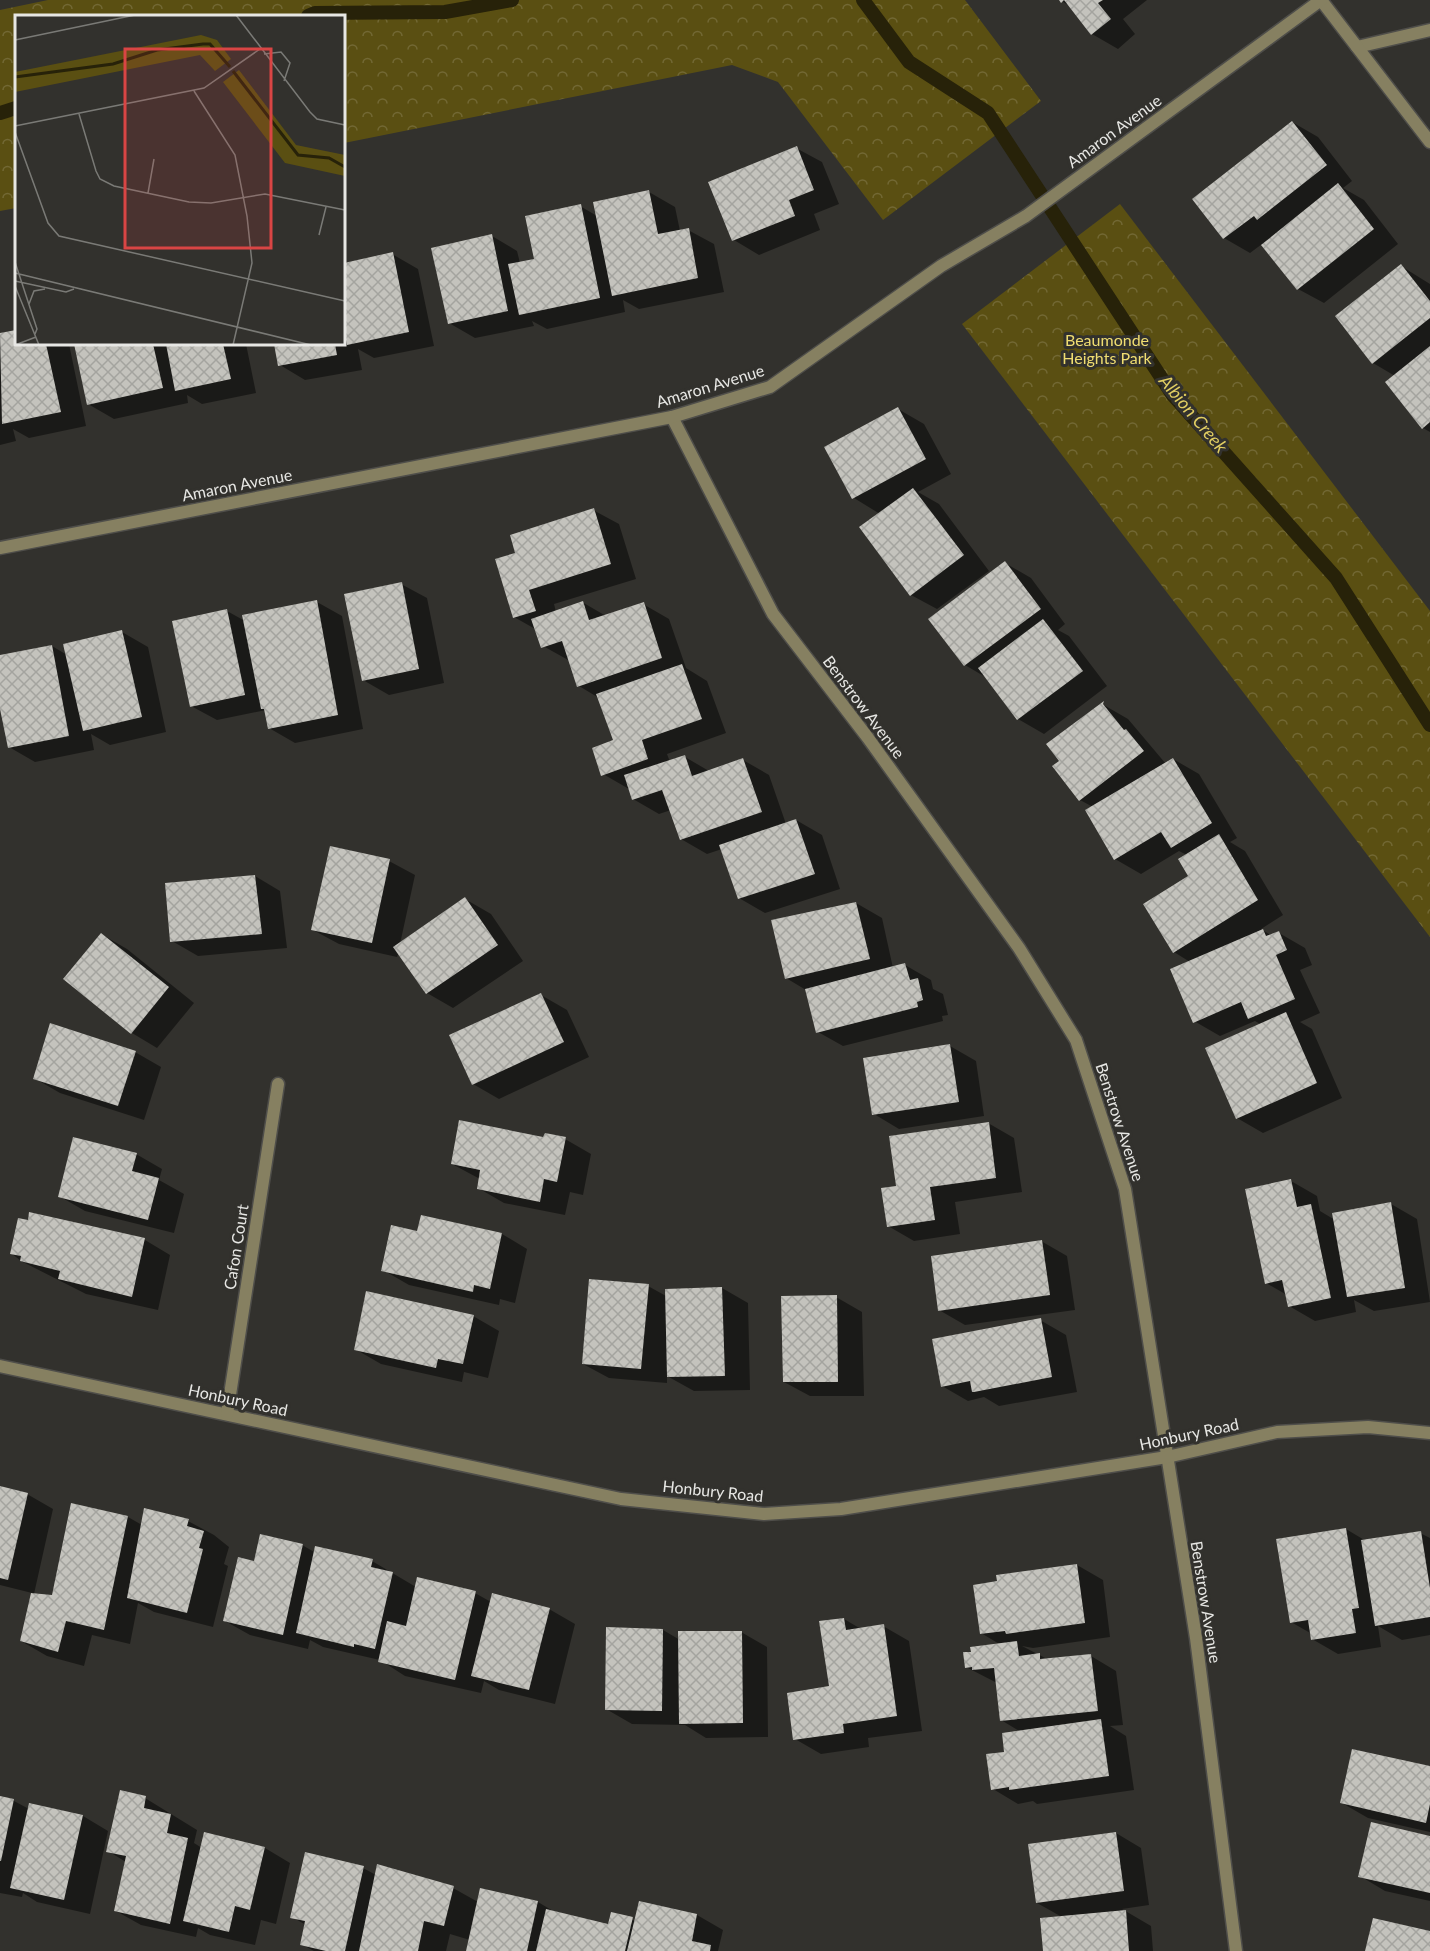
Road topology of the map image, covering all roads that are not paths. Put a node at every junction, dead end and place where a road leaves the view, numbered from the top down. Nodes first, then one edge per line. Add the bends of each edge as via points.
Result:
1 (1321, 0) edge
2 (1430, 30) edge
3 (1357, 47) junction
4 (1430, 142) edge
5 (672, 417) junction
6 (0, 548) edge
7 (278, 1084) dead end
8 (0, 1366) edge
9 (227, 1414) junction
10 (1430, 1433) edge
11 (1167, 1456) junction
12 (1236, 1951) edge

1 - 3 street
1 - 5 street, Amaron Avenue via 1026,216 940,266 770,387
2 - 3 street
3 - 4 street
5 - 6 street, Amaron Avenue
5 - 11 street, Benstrow Avenue via 772,614 1019,948 1076,1040 1125,1190
7 - 9 street, Cafon Court
8 - 9 street, Honbury Road
9 - 11 street, Honbury Road via 621,1499 764,1514 841,1509
10 - 11 street, Honbury Road via 1368,1427 1277,1432
11 - 12 street, Benstrow Avenue via 1196,1638

